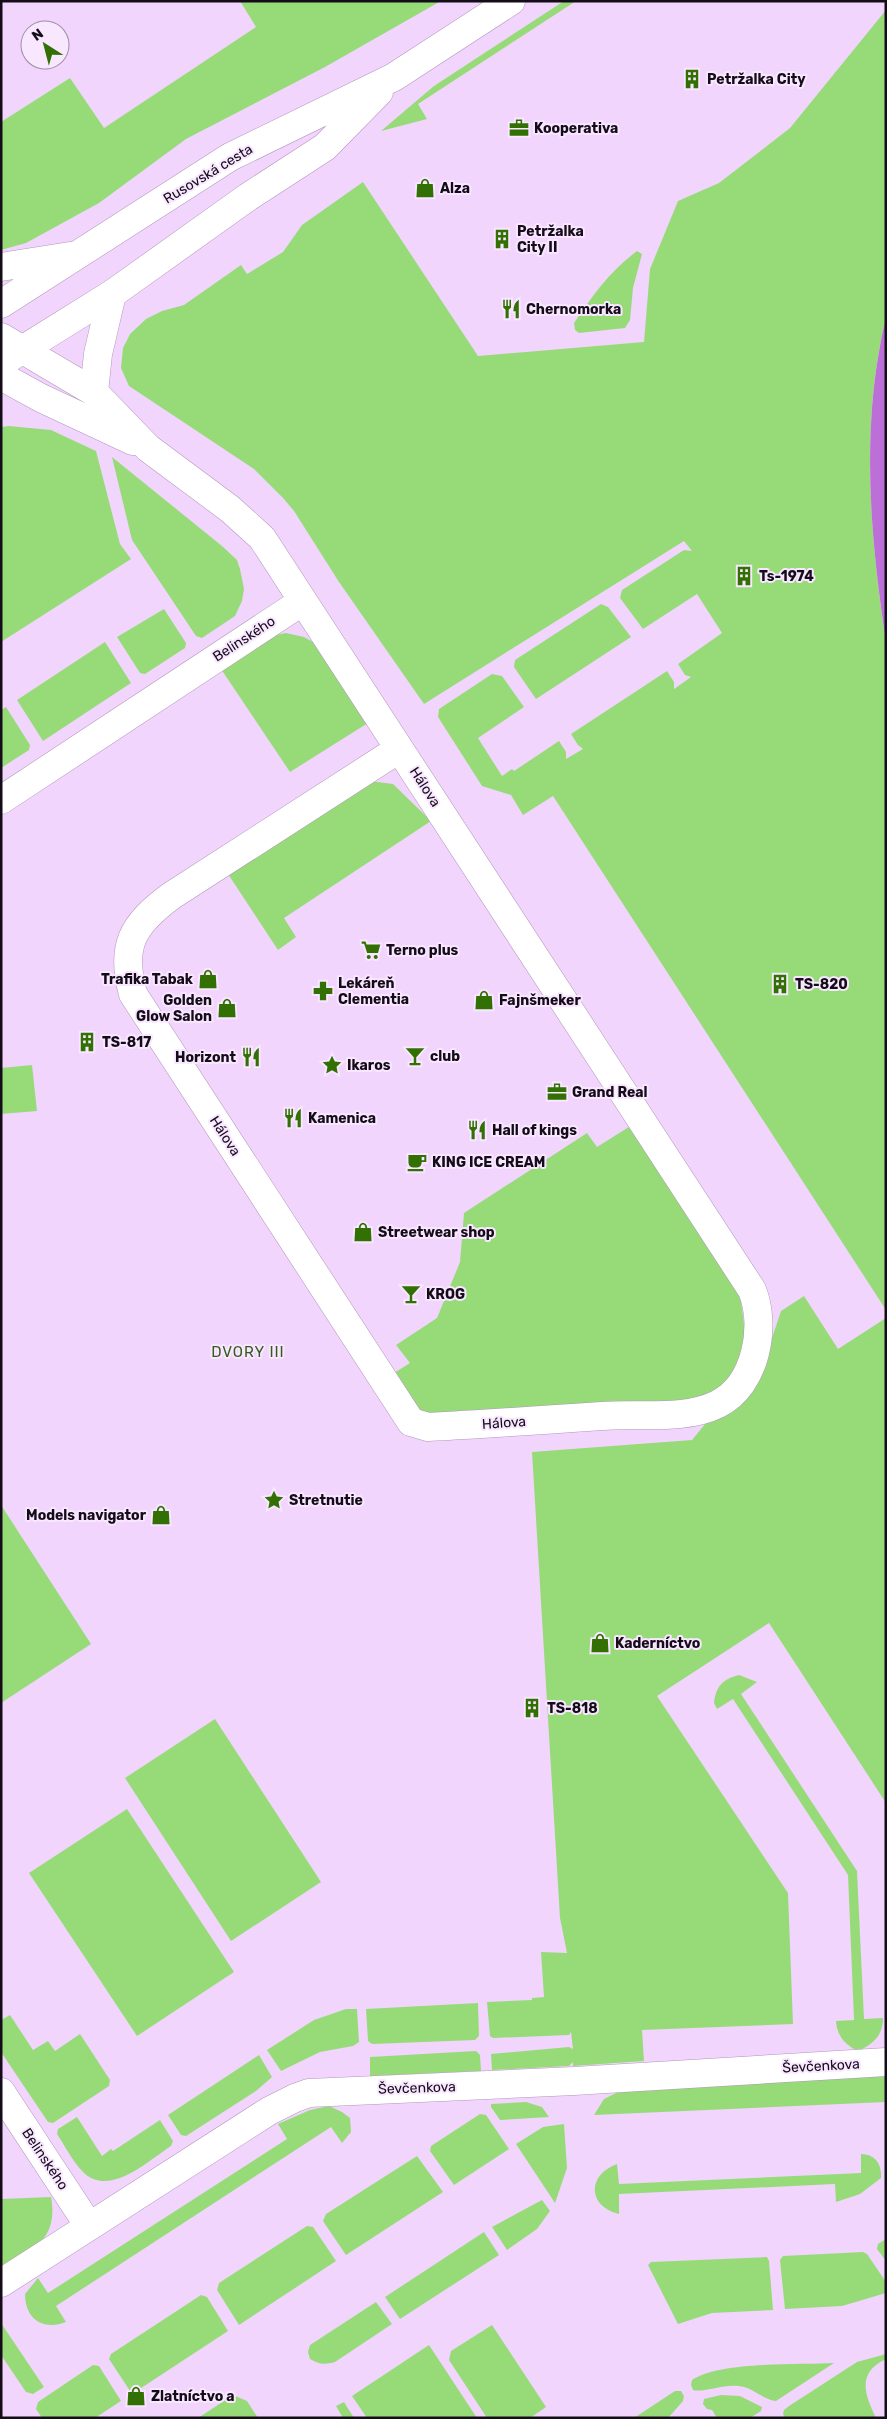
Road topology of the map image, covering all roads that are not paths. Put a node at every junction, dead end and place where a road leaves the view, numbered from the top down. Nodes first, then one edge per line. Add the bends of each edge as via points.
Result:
1 (511, 1) edge
2 (394, 77) junction
3 (81, 254) junction
4 (1, 268) edge
5 (112, 294) junction
6 (1, 304) edge
7 (9, 350) edge
8 (1, 376) edge
9 (94, 392) junction
10 (148, 448) junction
11 (303, 601) junction
12 (399, 749) junction
13 (1, 800) edge
14 (886, 2062) edge
15 (1, 2092) edge
16 (90, 2226) junction
17 (1, 2283) edge

1 - 2 street, Rusovská cesta
2 - 3 street, Rusovská cesta via 230,157
2 - 5 street, Rusovská cesta via 325,147
3 - 4 street, Rusovská cesta
3 - 6 street, Rusovská cesta
5 - 7 street, Rusovská cesta
5 - 9 street via 98,354
7 - 9 street
8 - 10 street
9 - 10 street
10 - 11 street via 230,509 262,538
11 - 12 street
11 - 13 street, Belinského
12 - 12 street, Hálova via 752,1290 759,1312 752,1362 728,1398 691,1413 428,1427 411,1422 133,994 126,966 131,942 143,920 158,906
14 - 16 street, Ševčenkova via 574,2082 309,2093 269,2111
15 - 16 street, Belinského
16 - 17 street, Ševčenkova

